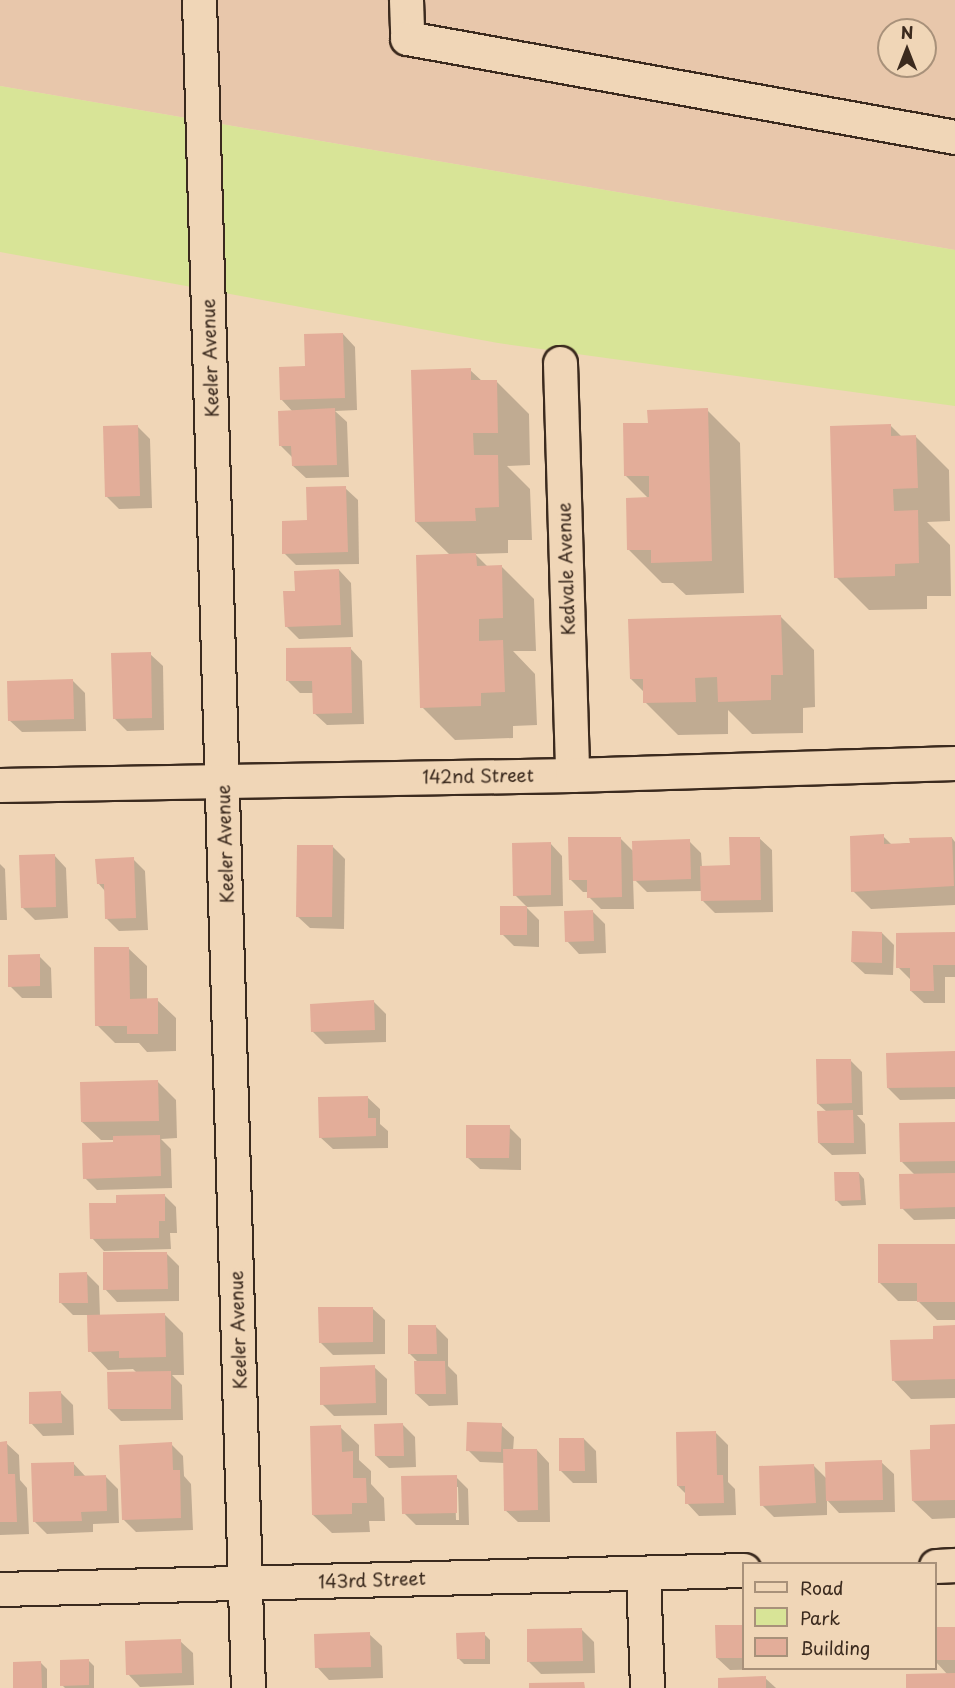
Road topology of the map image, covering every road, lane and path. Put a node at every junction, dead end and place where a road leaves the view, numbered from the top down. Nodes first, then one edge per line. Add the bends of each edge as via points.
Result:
1 (199, 0) edge
2 (406, 0) edge
3 (955, 137) edge
4 (560, 363) dead end
5 (955, 764) edge
6 (572, 775) junction
7 (223, 779) junction
8 (0, 784) edge
9 (955, 1565) edge
10 (937, 1566) edge
11 (742, 1570) edge
12 (643, 1573) junction
13 (245, 1584) junction
14 (0, 1589) edge
15 (248, 1688) edge
16 (647, 1688) edge

1 - 7 street, Keeler Avenue
2 - 3 street via 407,38
4 - 6 street, Kedvale Avenue
5 - 6 street, 142nd Street
6 - 7 street, 142nd Street
7 - 8 street, 142nd Street
7 - 13 street, Keeler Avenue
9 - 10 street
11 - 12 street, 143rd Street
12 - 13 street, 143rd Street
12 - 16 street
13 - 14 street, 143rd Street
13 - 15 street, Keeler Avenue

